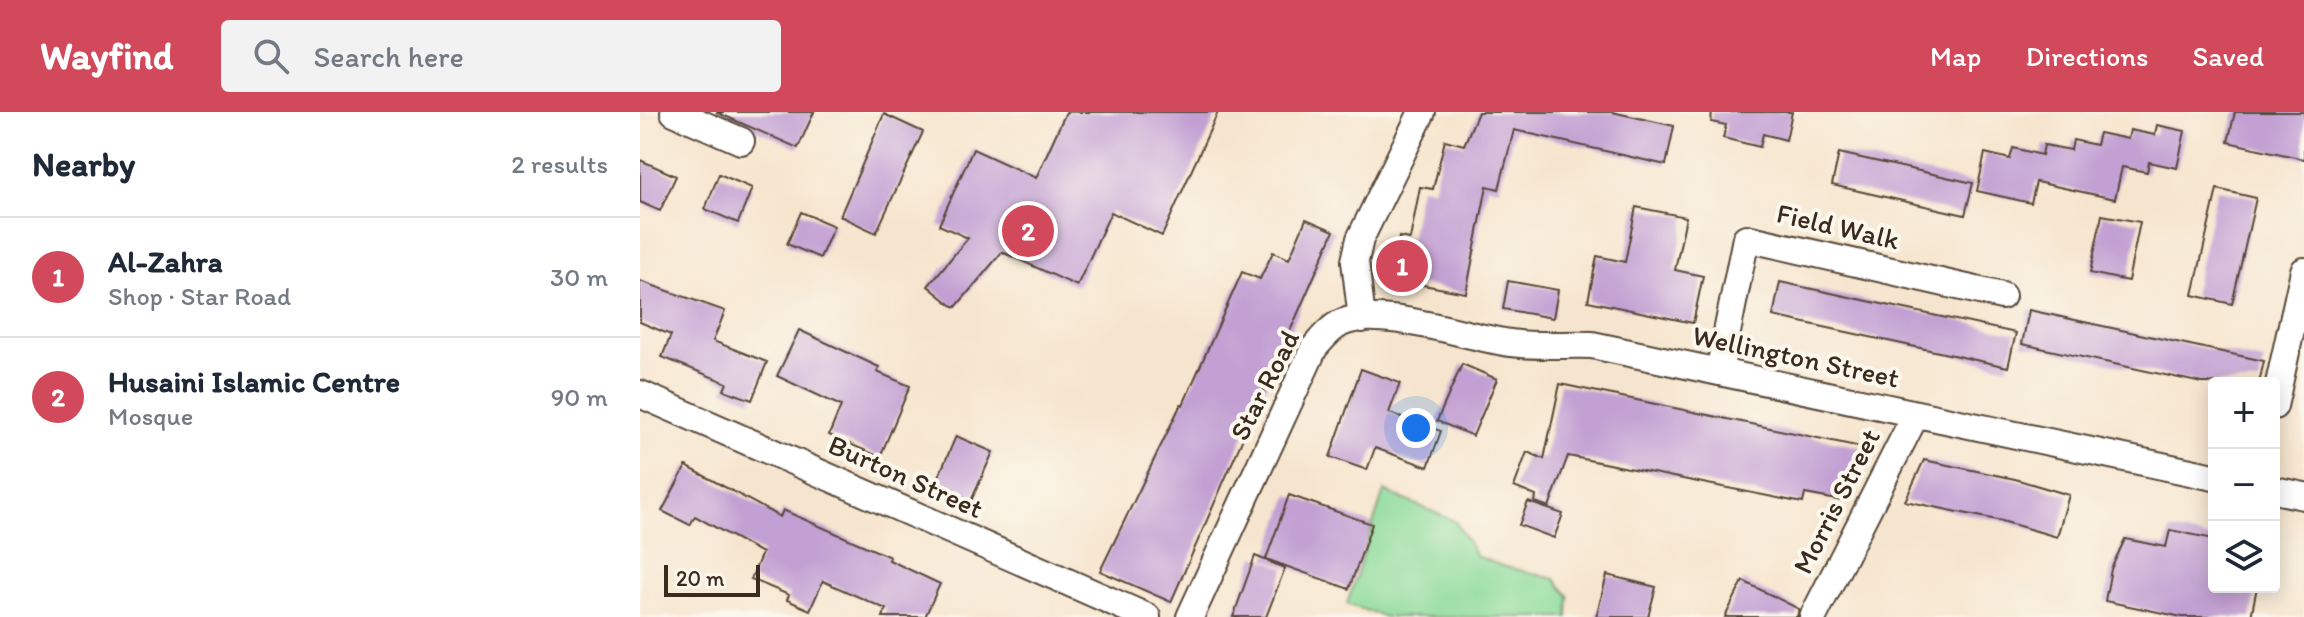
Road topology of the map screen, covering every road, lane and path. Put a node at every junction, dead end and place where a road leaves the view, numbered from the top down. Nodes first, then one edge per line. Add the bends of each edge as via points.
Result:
1 (674, 112) edge
2 (1415, 114) edge
3 (741, 141) dead end
4 (2304, 271) edge
5 (2002, 296) dead end
6 (1362, 319) junction
7 (1719, 372) junction
8 (2280, 379) edge
9 (640, 394) edge
10 (1916, 414) junction
11 (2208, 476) edge
12 (2280, 491) edge
13 (2304, 496) edge
14 (1147, 617) edge
15 (1190, 617) edge
16 (1813, 617) edge

1 - 3 street
2 - 6 street via 1360,239 1355,261
4 - 8 street
5 - 7 street, Field Walk via 1746,238
6 - 7 street, Wellington Street via 1513,344 1592,345
6 - 15 street, Star Road via 1328,331 1314,348
7 - 10 street, Wellington Street
9 - 14 street, Burton Street
10 - 11 street, Wellington Street
10 - 16 street, Morris Street
12 - 13 street

